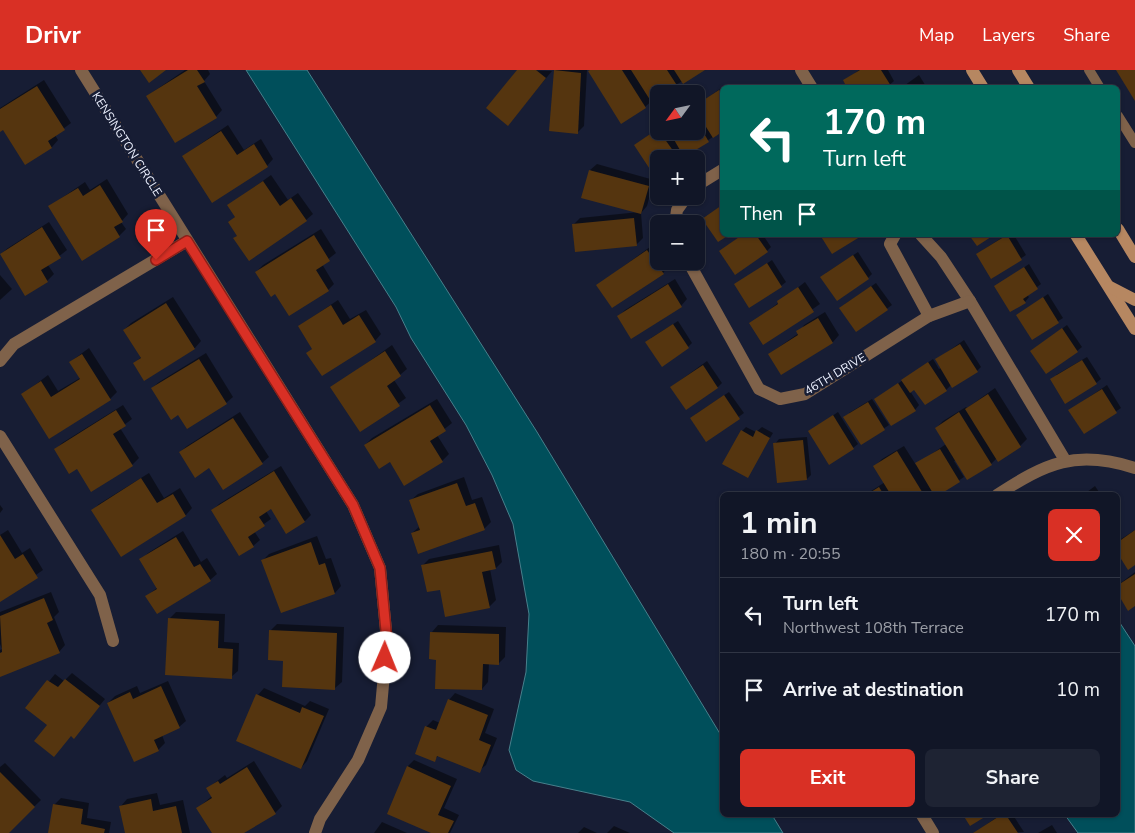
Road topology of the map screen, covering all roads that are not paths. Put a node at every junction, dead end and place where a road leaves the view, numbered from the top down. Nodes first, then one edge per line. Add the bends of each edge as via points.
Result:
1 (81, 70) edge
2 (801, 70) edge
3 (972, 70) edge
4 (1018, 70) edge
5 (1089, 70) edge
6 (810, 85) edge
7 (981, 85) edge
8 (1027, 85) edge
9 (1098, 85) edge
10 (1120, 119) edge
11 (1135, 144) edge
12 (720, 171) edge
13 (705, 180) edge
14 (1120, 232) edge
15 (894, 237) edge
16 (923, 237) edge
17 (1077, 237) edge
18 (187, 241) junction
19 (1135, 257) edge
20 (693, 270) edge
21 (1108, 286) junction
22 (1135, 300) edge
23 (970, 301) junction
24 (928, 316) junction
25 (1135, 329) edge
26 (0, 361) edge
27 (0, 436) edge
28 (1064, 460) junction
29 (1135, 468) edge
30 (1002, 492) edge
31 (113, 641) dead end
32 (923, 817) edge
33 (315, 833) edge
34 (933, 833) edge

1 - 18 street, KENSINGTON CIRCLE
2 - 6 street
3 - 7 main road
4 - 8 main road
5 - 9 lane
10 - 11 lane
12 - 13 street
14 - 19 main road
15 - 24 street via 890,244
16 - 23 street via 941,256
17 - 21 main road
18 - 26 street via 14,344
18 - 33 street, KENSINGTON CIRCLE via 353,505 380,568 387,641 381,707 358,760 320,819
20 - 24 street, 46TH DRIVE via 759,389 780,399 805,394
21 - 22 main road
21 - 25 main road
23 - 24 street, 46TH DRIVE
23 - 28 street
27 - 31 street via 100,595
28 - 29 street via 1118,463
28 - 30 street via 1025,477
32 - 34 street

